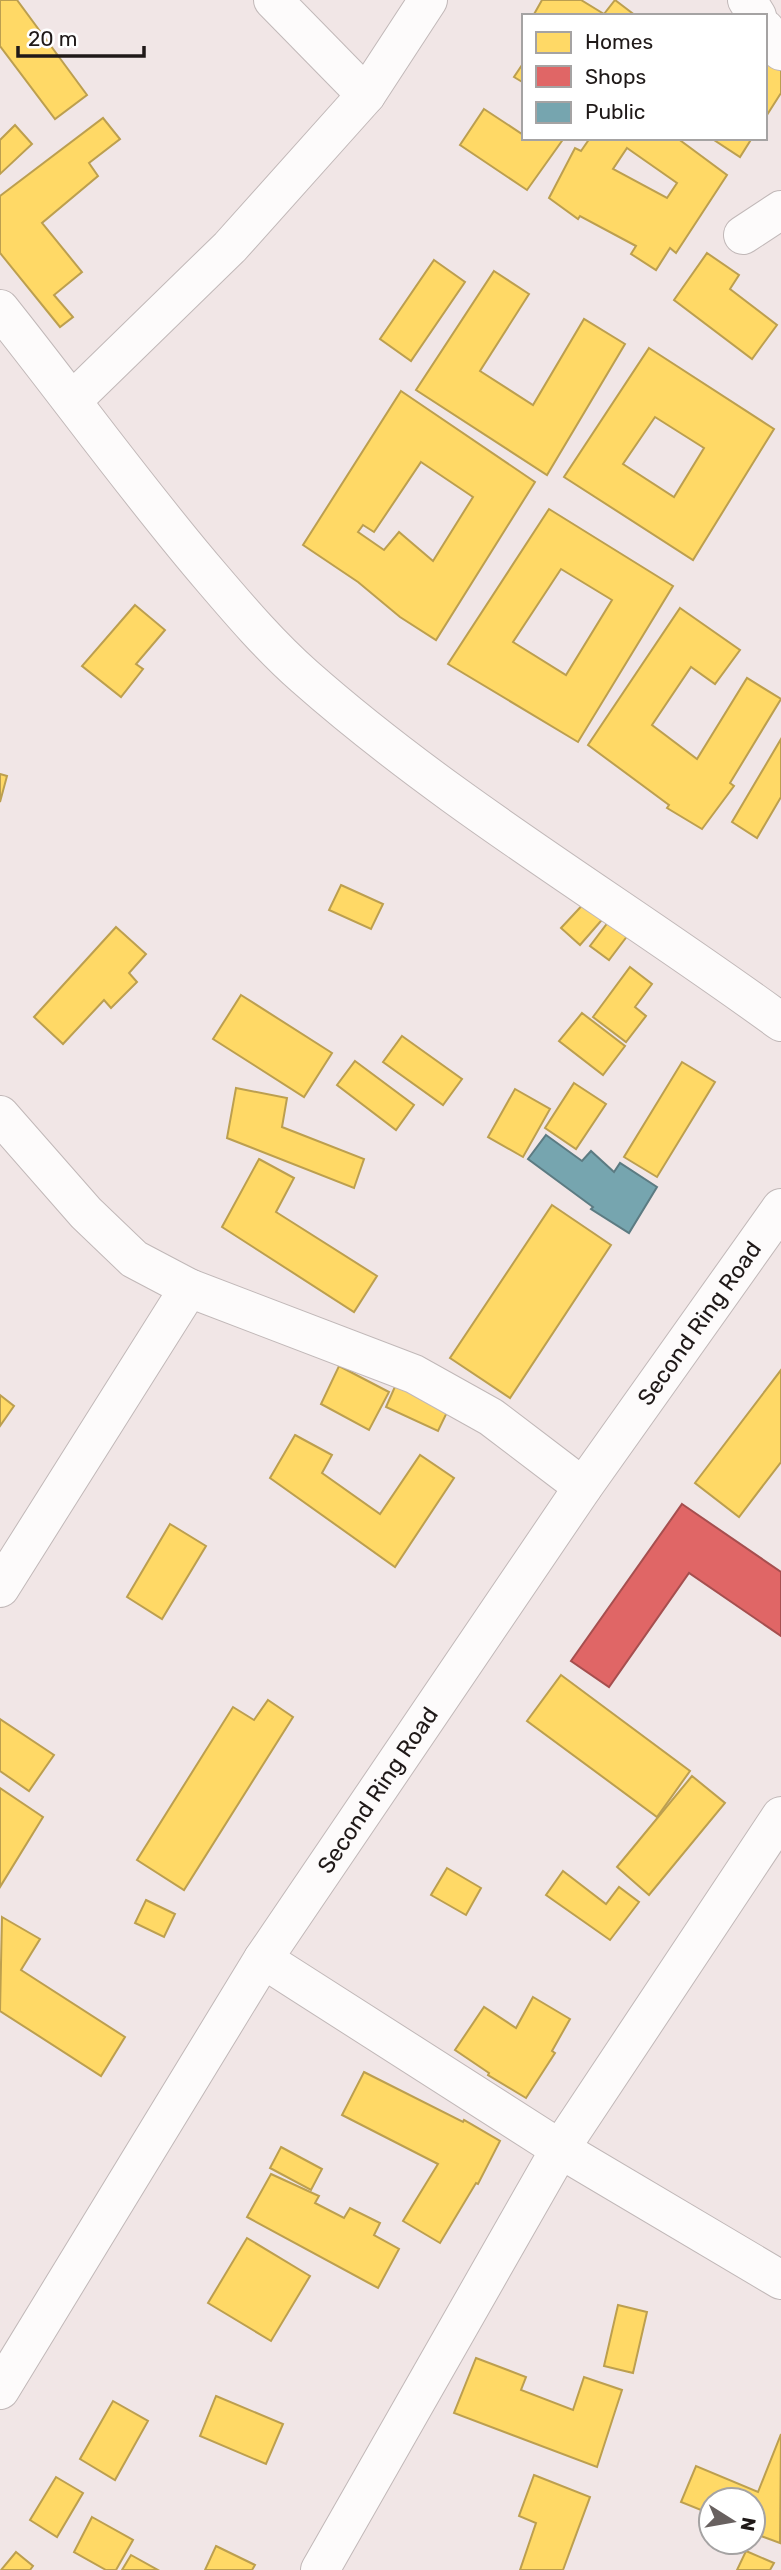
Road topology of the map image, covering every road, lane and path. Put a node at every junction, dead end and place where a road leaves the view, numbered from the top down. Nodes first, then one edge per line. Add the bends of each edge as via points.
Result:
1 (273, 0) edge
2 (419, 4) edge
3 (767, 32) edge
4 (781, 51) edge
5 (366, 95) junction
6 (781, 210) edge
7 (743, 235) dead end
8 (0, 309) edge
9 (73, 400) junction
10 (781, 1022) edge
11 (0, 1115) edge
12 (781, 1208) edge
13 (189, 1288) junction
14 (583, 1487) junction
15 (0, 1588) edge
16 (781, 1816) edge
17 (263, 1959) junction
18 (560, 2149) junction
19 (781, 2280) edge
20 (0, 2390) edge
21 (320, 2570) edge

1 - 5 street
2 - 5 street
3 - 4 street
5 - 9 street via 230,247
6 - 7 street
8 - 9 street
9 - 10 street via 169,528 302,674 380,739 483,814
11 - 13 street via 86,1213 134,1259
12 - 14 street, Second Ring Road
13 - 14 street via 414,1374 491,1417
13 - 15 street
14 - 17 street, Second Ring Road
16 - 18 street
17 - 18 street
17 - 20 street, Second Ring Road
18 - 19 street
18 - 21 street

